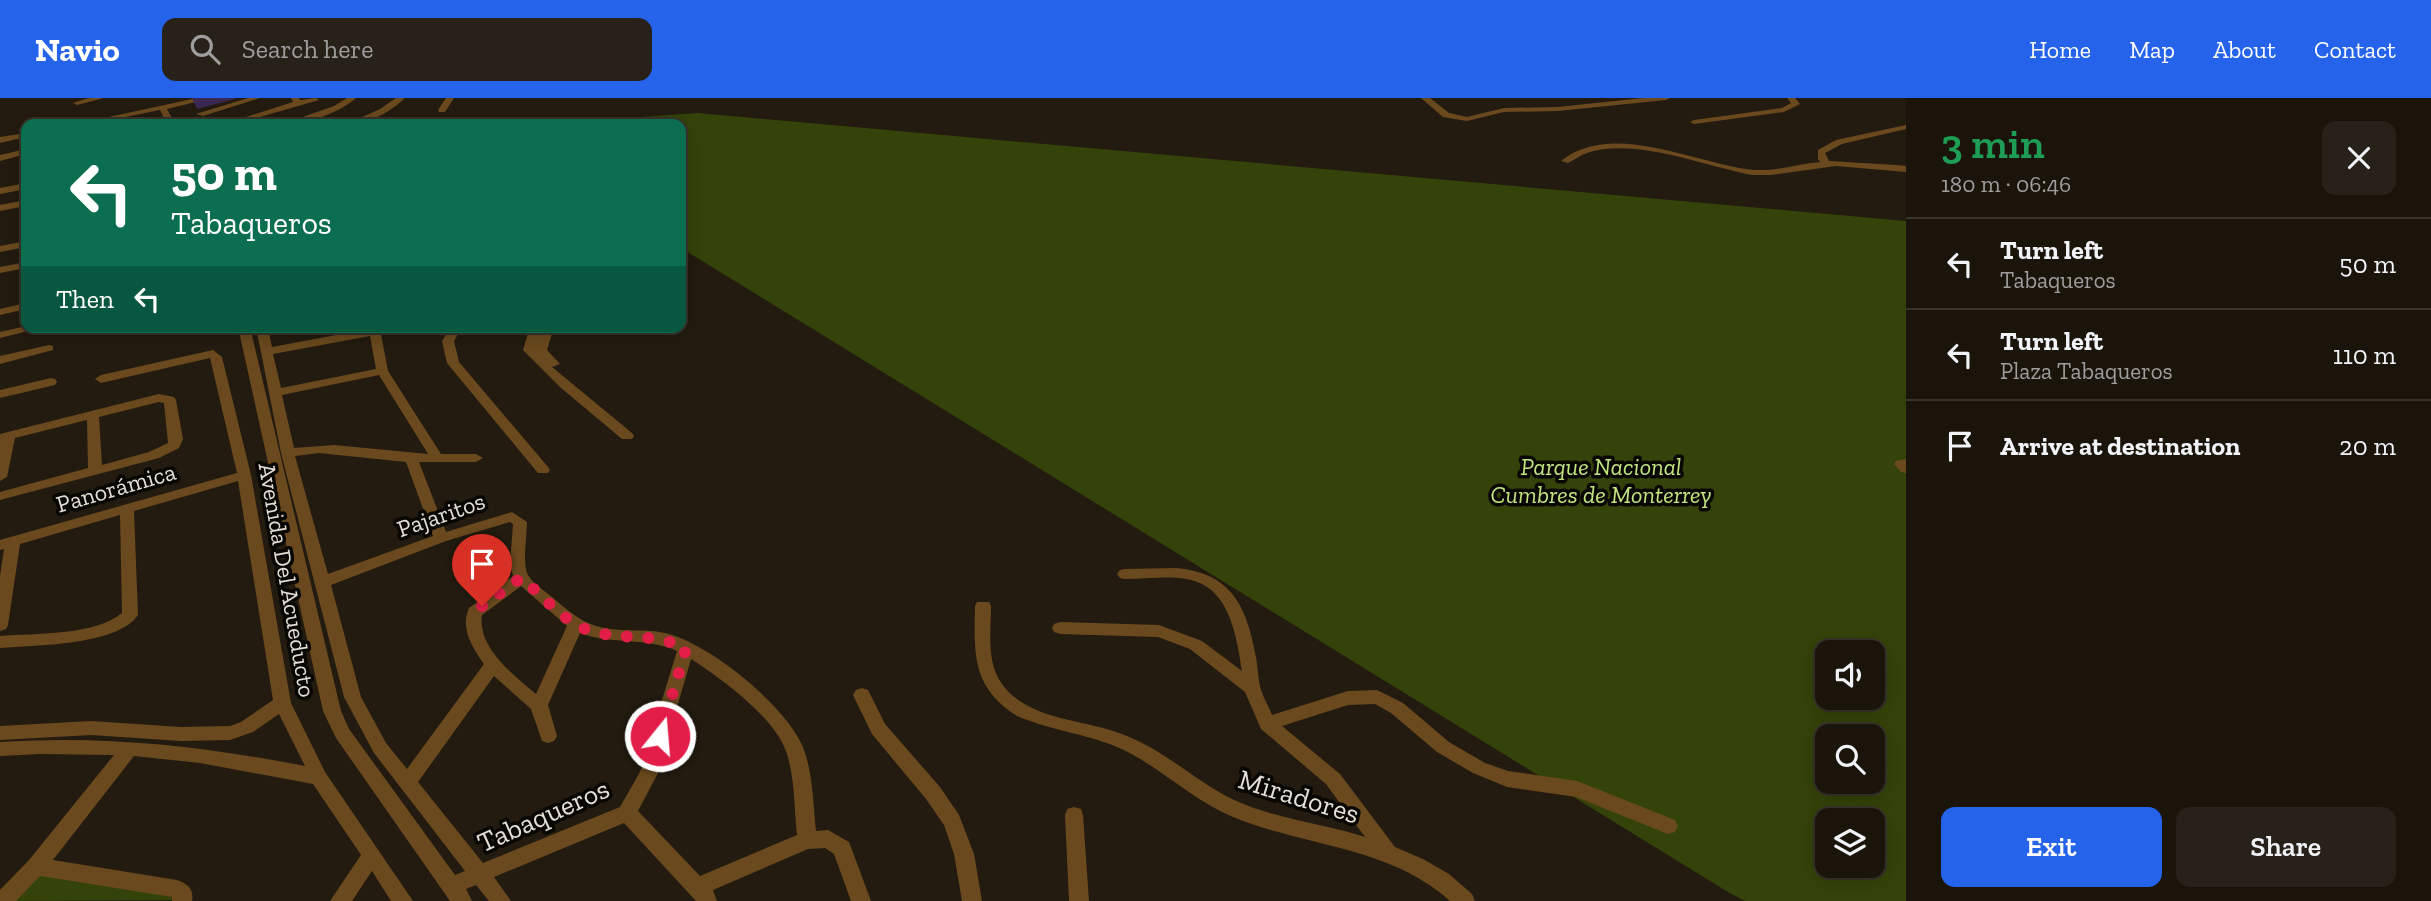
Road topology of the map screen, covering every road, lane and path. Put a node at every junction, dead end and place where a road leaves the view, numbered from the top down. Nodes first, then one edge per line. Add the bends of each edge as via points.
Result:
1 (100, 98) edge
2 (149, 98) edge
3 (208, 98) edge
4 (256, 98) edge
5 (352, 98) edge
6 (401, 98) edge
7 (450, 98) edge
8 (1425, 98) edge
9 (1585, 98) edge
10 (1666, 98) edge
11 (1791, 98) edge
12 (296, 100) edge
13 (315, 100) edge
14 (188, 102) junction
15 (1601, 102) edge
16 (77, 103) dead end
17 (163, 108) junction
18 (150, 110) junction
19 (442, 110) dead end
20 (200, 114) junction
21 (105, 119) edge
22 (169, 119) edge
23 (202, 119) edge
24 (242, 119) edge
25 (303, 119) edge
26 (363, 119) edge
27 (1695, 122) dead end
28 (1906, 127) edge
29 (21, 136) edge
30 (0, 140) edge
31 (21, 153) edge
32 (0, 158) edge
33 (1565, 161) dead end
34 (1826, 163) junction
35 (1906, 169) edge
36 (21, 187) edge
37 (0, 191) edge
38 (21, 204) edge
39 (0, 208) edge
40 (21, 242) edge
41 (0, 249) edge
42 (21, 266) edge
43 (0, 270) edge
44 (21, 307) edge
45 (0, 312) edge
46 (21, 331) edge
47 (245, 333) edge
48 (264, 333) edge
49 (344, 333) edge
50 (375, 333) edge
51 (454, 333) edge
52 (534, 333) edge
53 (545, 333) edge
54 (0, 335) edge
55 (49, 348) dead end
56 (268, 351) junction
57 (0, 360) edge
58 (382, 371) junction
59 (101, 379) dead end
60 (51, 382) dead end
61 (275, 393) junction
62 (0, 394) edge
63 (589, 403) junction
64 (93, 414) junction
65 (4, 436) edge
66 (627, 436) dead end
67 (288, 453) junction
68 (411, 458) junction
69 (438, 458) junction
70 (476, 458) dead end
71 (1906, 463) edge
72 (1906, 469) edge
73 (95, 470) junction
74 (543, 470) dead end
75 (244, 475) junction
76 (0, 477) edge
77 (0, 496) edge
78 (127, 508) junction
79 (441, 538) junction
80 (6, 543) edge
81 (1125, 574) dead end
82 (521, 578) junction
83 (322, 582) junction
84 (984, 606) dead end
85 (576, 624) junction
86 (0, 625) edge
87 (1060, 628) dead end
88 (0, 642) edge
89 (686, 649) junction
90 (492, 666) junction
91 (1252, 688) junction
92 (862, 695) dead end
93 (282, 703) junction
94 (539, 705) junction
95 (1267, 724) junction
96 (0, 733) edge
97 (548, 736) dead end
98 (131, 747) junction
99 (0, 749) edge
100 (319, 776) junction
101 (408, 782) junction
102 (627, 813) junction
103 (1074, 815) dead end
104 (1668, 826) dead end
105 (807, 840) junction
106 (1388, 852) junction
107 (371, 856) junction
108 (36, 866) junction
109 (481, 874) junction
110 (457, 894) edge
111 (2, 901) edge
112 (182, 901) edge
113 (340, 901) edge
114 (403, 901) edge
115 (501, 901) edge
116 (861, 901) edge
117 (972, 901) edge
118 (1079, 901) edge
119 (1465, 901) edge

1 - 16 street
2 - 18 street
3 - 14 street
4 - 20 street
5 - 25 street
6 - 26 street
7 - 19 street
8 - 15 street via 1451,117 1467,119 1504,110
9 - 15 street
10 - 15 street
11 - 27 street via 1796,104 1784,110
12 - 13 street
12 - 24 street
14 - 17 street
14 - 20 street
17 - 18 street
17 - 22 street
18 - 21 street
20 - 23 street
28 - 34 street via 1831,144 1821,152
29 - 30 street
31 - 32 street
33 - 34 street via 1578,153 1616,148 1756,172
34 - 35 street
36 - 37 street
38 - 39 street
40 - 41 street
42 - 43 street
44 - 45 street
46 - 54 street
47 - 110 street, Avenida Del Acueducto via 332,711 342,733
48 - 56 street, Avenida Del Acueducto
49 - 56 street
50 - 58 street
51 - 74 street via 449,341 453,363
52 - 63 street via 528,350 576,397
53 - 63 street via 541,351 586,393
55 - 57 street
56 - 61 street, Avenida Del Acueducto
58 - 61 street
58 - 69 street
59 - 75 street, Avenida Del Acueducto via 213,354
60 - 62 street
61 - 67 street, Avenida Del Acueducto
63 - 66 street
64 - 65 street
64 - 73 street
64 - 73 street via 151,399 170,400 176,439 154,455
65 - 76 street
67 - 68 street via 329,448
67 - 83 street, Avenida Del Acueducto
68 - 69 street
68 - 79 street
69 - 70 street
71 - 72 street via 1901,464
73 - 77 street
75 - 78 street, Panorámica
75 - 93 street, Avenida Del Acueducto
78 - 80 street, Panorámica
78 - 88 street via 130,615 126,621 106,631
79 - 82 street, Pajaritos via 505,518 519,519
79 - 83 street, Pajaritos
80 - 86 street
81 - 91 street via 1191,575 1218,586 1232,605 1249,652
82 - 85 street via 556,612
82 - 90 street via 472,618
83 - 101 street, Avenida Del Acueducto via 353,697 380,748
84 - 106 street, Miradores via 986,669 996,690 1015,708 1041,720 1117,739 1197,790 1240,811
85 - 89 street via 587,630 664,639
85 - 94 street
87 - 91 street via 1175,635 1196,645
89 - 102 street, Tabaqueros via 649,773
89 - 105 street via 752,696 783,727 798,764
90 - 94 street
90 - 101 street
91 - 95 street
92 - 117 street via 878,729 952,821 964,854
93 - 96 street via 230,733 91,728
93 - 100 street, Avenida Del Acueducto
94 - 97 street
95 - 104 street via 1348,698 1377,697 1479,768 1507,779 1577,789
95 - 106 street via 1333,779
98 - 99 street
98 - 100 street via 207,755
98 - 108 street
100 - 107 street, Avenida Del Acueducto
101 - 109 street, Avenida Del Acueducto
102 - 105 street via 704,892
102 - 109 street, Tabaqueros
103 - 118 street
105 - 116 street via 828,839 842,848
106 - 119 street, Miradores via 1453,888
107 - 113 street
107 - 114 street, Avenida Del Acueducto
108 - 111 street
108 - 112 street via 177,889 183,894
109 - 110 street, Tabaqueros
109 - 115 street, Avenida Del Acueducto

